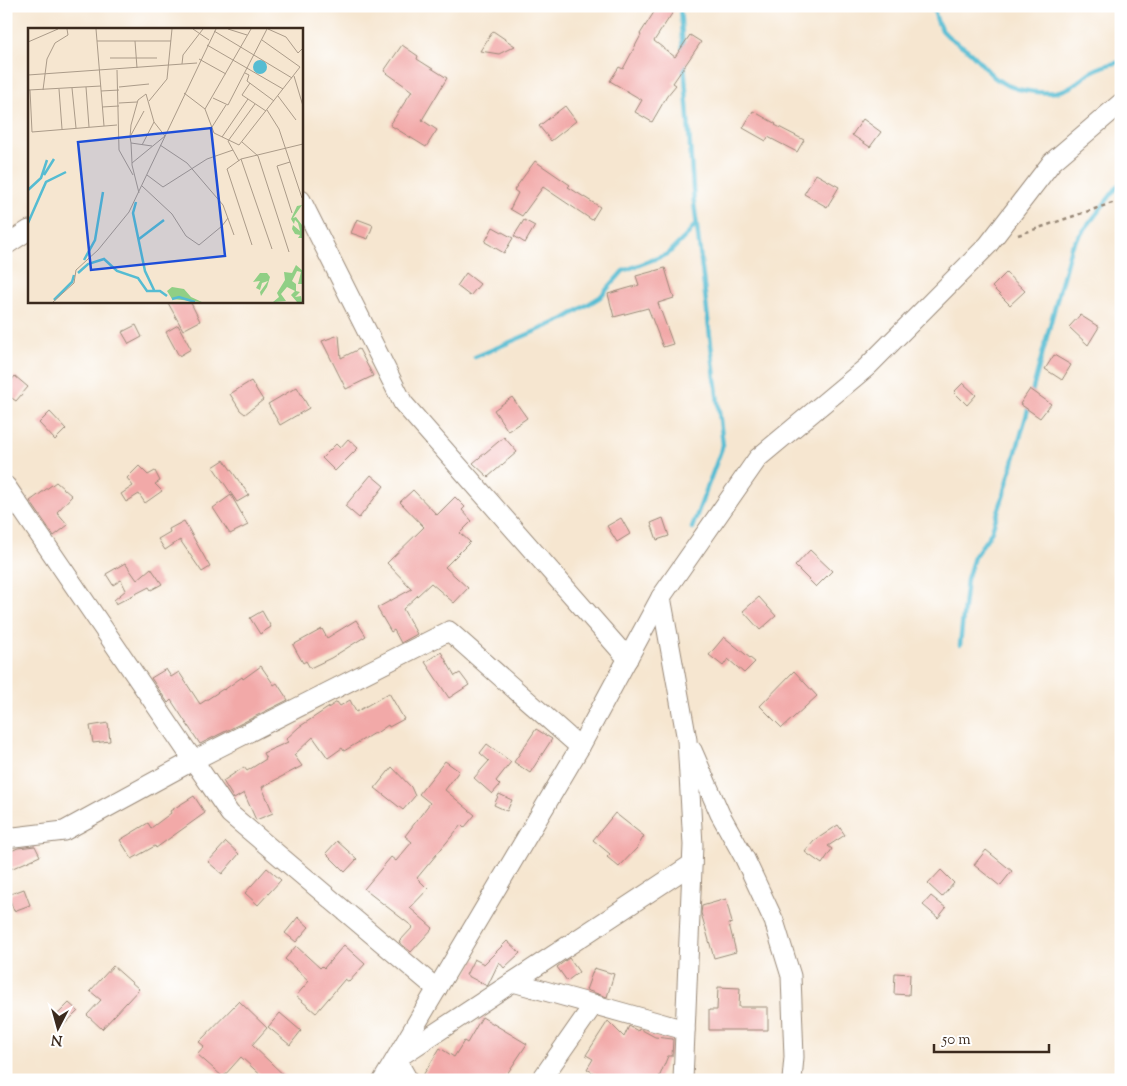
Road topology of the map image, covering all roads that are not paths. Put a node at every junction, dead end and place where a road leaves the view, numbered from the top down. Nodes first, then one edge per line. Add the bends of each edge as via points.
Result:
1 (1121, 103) edge
2 (302, 202) edge
3 (28, 231) edge
4 (6, 245) edge
5 (6, 486) edge
6 (661, 597) junction
7 (628, 659) junction
8 (687, 740) junction
9 (580, 747) junction
10 (194, 760) junction
11 (6, 838) edge
12 (692, 864) junction
13 (513, 982) junction
14 (437, 989) junction
15 (594, 1004) junction
16 (685, 1030) junction
17 (396, 1059) junction
18 (383, 1080) edge
19 (408, 1080) edge
20 (541, 1080) edge
21 (683, 1080) edge
22 (792, 1080) edge

1 - 6 street via 1052,162 988,245 867,367 758,458
2 - 7 street via 403,403
3 - 4 street
5 - 10 street
6 - 7 street
6 - 8 street
7 - 9 street
8 - 12 street
8 - 22 street via 774,921 791,976
9 - 10 street via 449,631
9 - 14 street
10 - 11 street via 64,830
10 - 14 street via 230,814
12 - 13 street
12 - 16 street
13 - 15 street
13 - 17 street
14 - 17 street
15 - 16 street
15 - 20 street
16 - 21 street
17 - 18 street
17 - 19 street

